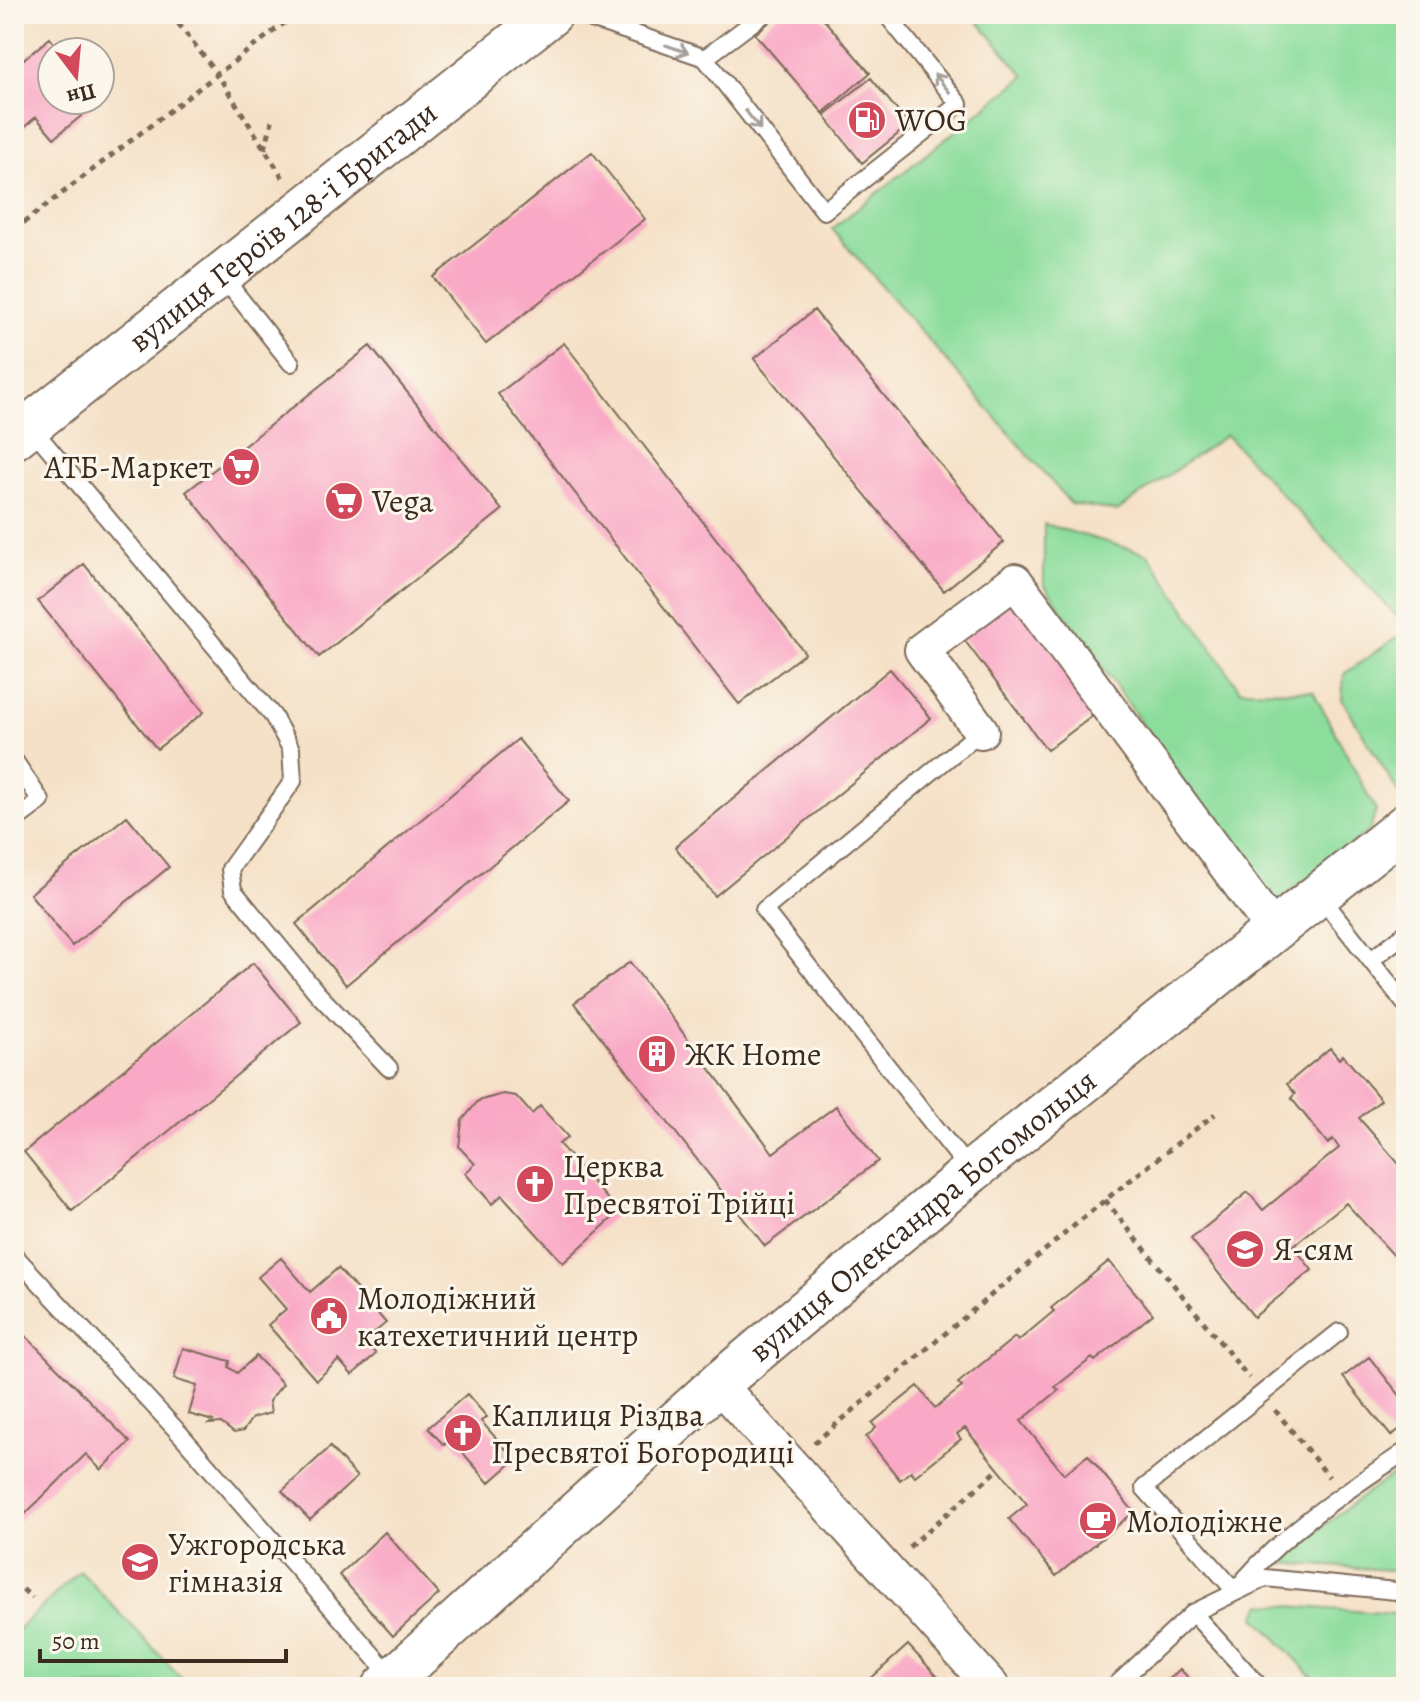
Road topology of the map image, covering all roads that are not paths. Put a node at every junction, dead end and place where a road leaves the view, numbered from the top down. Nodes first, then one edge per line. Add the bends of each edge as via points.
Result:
1 (551, 14) edge
2 (577, 14) edge
3 (764, 14) edge
4 (886, 14) edge
5 (705, 58) junction
6 (221, 275) junction
7 (291, 363) dead end
8 (22, 432) edge
9 (981, 731) joint
10 (14, 760) edge
11 (14, 821) edge
12 (1406, 825) edge
13 (1318, 893) junction
14 (1273, 929) junction
15 (1406, 933) edge
16 (1371, 960) junction
17 (1406, 1005) edge
18 (389, 1068) dead end
19 (971, 1172) junction
20 (14, 1255) edge
21 (1339, 1332) dead end
22 (718, 1384) junction
23 (1406, 1451) edge
24 (1235, 1591) junction
25 (1406, 1592) edge
26 (1193, 1613) junction
27 (393, 1684) edge
28 (992, 1687) edge
29 (1114, 1687) edge
30 (1260, 1687) edge

1 - 6 street, вулиця Героїв 128-ї Бригади
2 -> 5 lane
3 - 5 lane
5 -> 4 lane via 824,211 959,104
6 - 7 lane
6 - 8 street, вулиця Героїв 128-ї Бригади
8 - 18 lane via 273,716 291,749 293,781 230,869 233,890 318,994
9 - 14 street via 922,650 1015,581
9 - 19 lane via 764,910
10 - 11 lane via 41,801
12 - 13 street, вулиця Олександра Богомольця
13 - 14 street, вулиця Олександра Богомольця
13 - 16 lane
14 - 19 street, вулиця Олександра Богомольця
15 - 16 lane
16 - 17 lane
19 - 22 street, вулиця Олександра Богомольця
20 - 27 lane via 182,1436
21 - 24 lane via 1144,1488
22 - 27 street, вулиця Олександра Богомольця
22 - 28 street
23 - 24 lane via 1342,1494 1263,1559
24 - 25 lane via 1265,1578
24 - 26 lane
26 - 29 lane
26 - 30 lane

